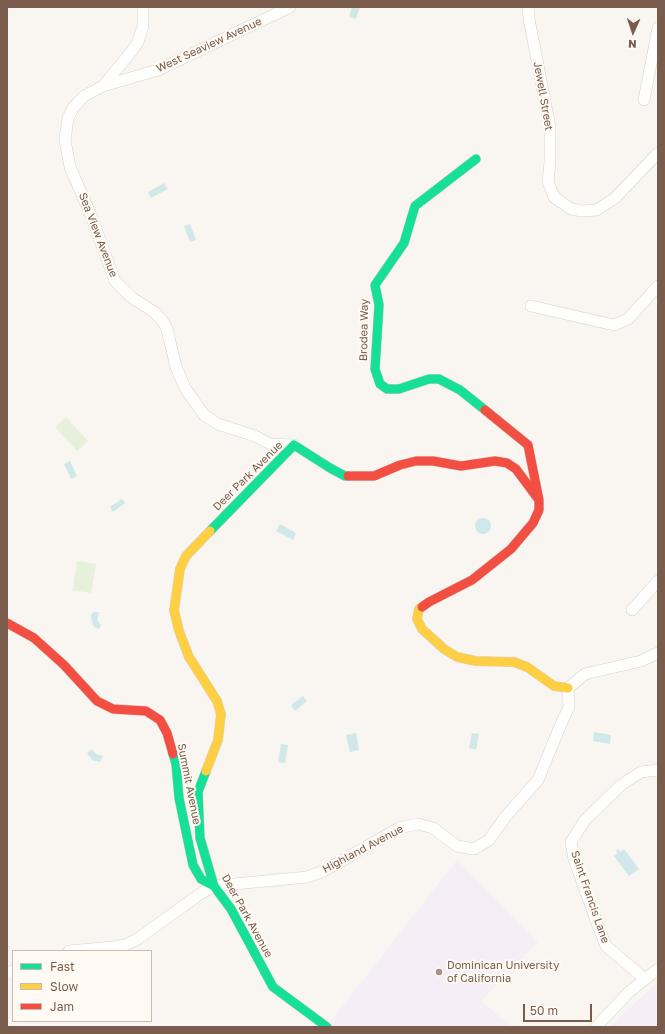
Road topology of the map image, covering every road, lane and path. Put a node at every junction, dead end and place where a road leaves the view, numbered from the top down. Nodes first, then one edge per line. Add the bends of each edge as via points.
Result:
1 (143, 7) edge
2 (290, 7) edge
3 (528, 7) edge
4 (658, 28) edge
5 (103, 86) junction
6 (644, 100) dead end
7 (658, 153) edge
8 (476, 159) dead end
9 (658, 286) edge
10 (531, 306) dead end
11 (294, 445) junction
12 (539, 500) junction
13 (658, 581) edge
14 (632, 610) dead end
15 (7, 623) edge
16 (658, 653) edge
17 (568, 688) junction
18 (658, 770) edge
19 (214, 886) junction
20 (80, 950) edge
21 (658, 969) edge
22 (645, 980) junction
23 (327, 1027) edge
24 (596, 1027) edge

1 - 5 street, Sea View Avenue via 143,26 138,42
2 - 5 street, West Seaview Avenue via 158,70
3 - 7 street, Jewell Street via 550,128 548,182 554,197 571,209 597,210 615,198
4 - 6 street
5 - 11 street, Sea View Avenue via 84,96 73,108 68,118 65,140 70,167 115,281 131,297 162,320 185,388 204,415 218,424 255,436 270,444
8 - 12 street, Brodea Way via 415,206 404,243 375,284 379,306 375,368 380,384 387,390 399,389 429,379 439,379 460,390 528,445
9 - 10 street via 628,319 614,325
11 - 12 street, Deer Park Avenue via 345,476 374,476 416,461 462,466 495,461 507,463 516,469
11 - 19 street, Deer Park Avenue via 186,556 180,569 174,610 189,657 217,701 221,714 218,740 198,792 200,838
12 - 17 street via 540,510 511,549 472,580 419,609 417,619 422,628 444,649 457,657 514,662 528,667 554,686
13 - 14 street
15 - 19 street, Summit Avenue via 34,638 64,665 97,701 113,709 146,711 160,720 167,733 176,764 179,798 193,865 201,879
16 - 17 street via 641,661 585,674
17 - 19 street, Highland Avenue via 569,707 538,780 506,816 489,840 474,849 457,846 433,828 418,824 400,828 307,877
18 - 22 street, Saint Francis Lane via 641,772 620,785 585,820 571,842 574,859 606,946
19 - 20 street, Highland Avenue via 136,940 125,945
19 - 23 street, Deer Park Avenue via 230,909 273,987
21 - 22 street
22 - 24 street via 626,995

